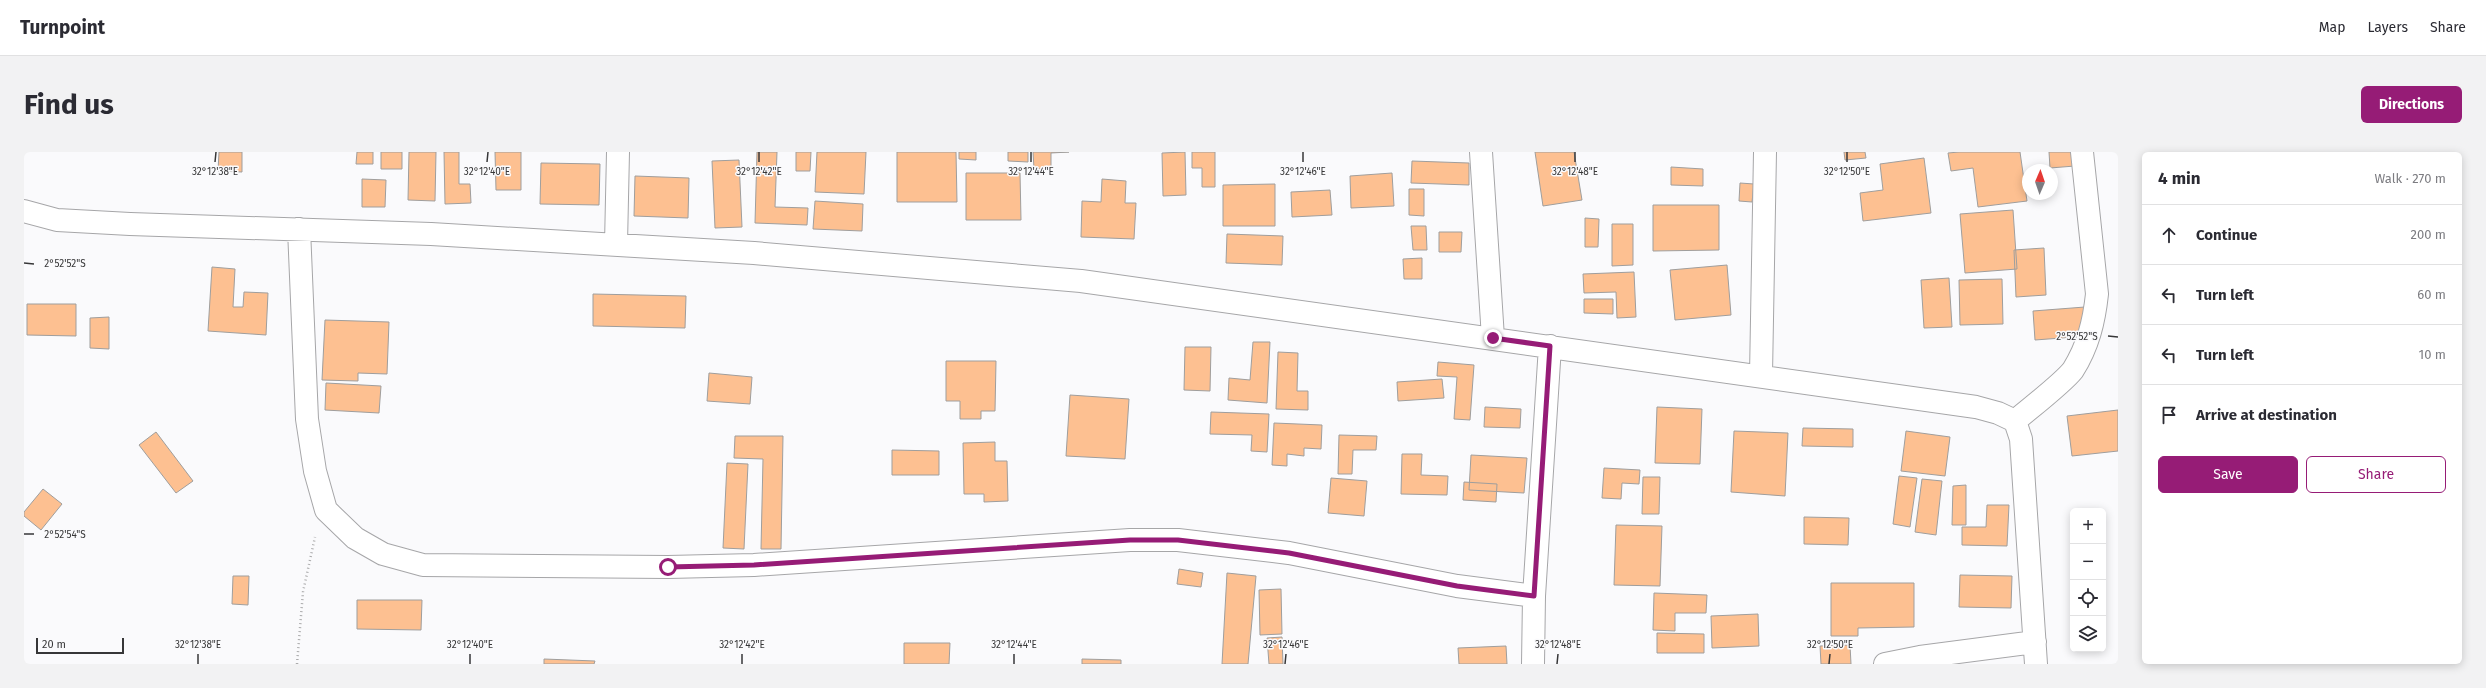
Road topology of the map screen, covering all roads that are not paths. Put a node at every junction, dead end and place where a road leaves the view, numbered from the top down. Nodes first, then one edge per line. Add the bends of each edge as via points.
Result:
1 (618, 152) edge
2 (1481, 152) edge
3 (1765, 152) edge
4 (2082, 152) edge
5 (24, 211) edge
6 (299, 229) junction
7 (616, 244) junction
8 (1493, 338) junction
9 (1550, 346) junction
10 (1760, 375) junction
11 (2015, 422) junction
12 (1534, 596) junction
13 (2035, 642) junction
14 (1533, 664) edge
15 (1885, 664) edge
16 (2036, 664) edge

1 - 7 street
2 - 8 street
3 - 10 street
4 - 11 street via 2097,294 2095,317 2089,338 2072,371
5 - 6 street via 65,220
6 - 7 street
6 - 12 street via 307,419 315,471 326,510 355,538 383,554 423,565 668,567 754,565 1096,541 1178,540 1289,553 1457,586
7 - 8 street via 1081,281
8 - 9 street
9 - 10 street
9 - 12 street
10 - 11 street via 1976,407 1998,413
11 - 13 street via 2021,439
12 - 14 street
13 - 15 street
13 - 16 street

